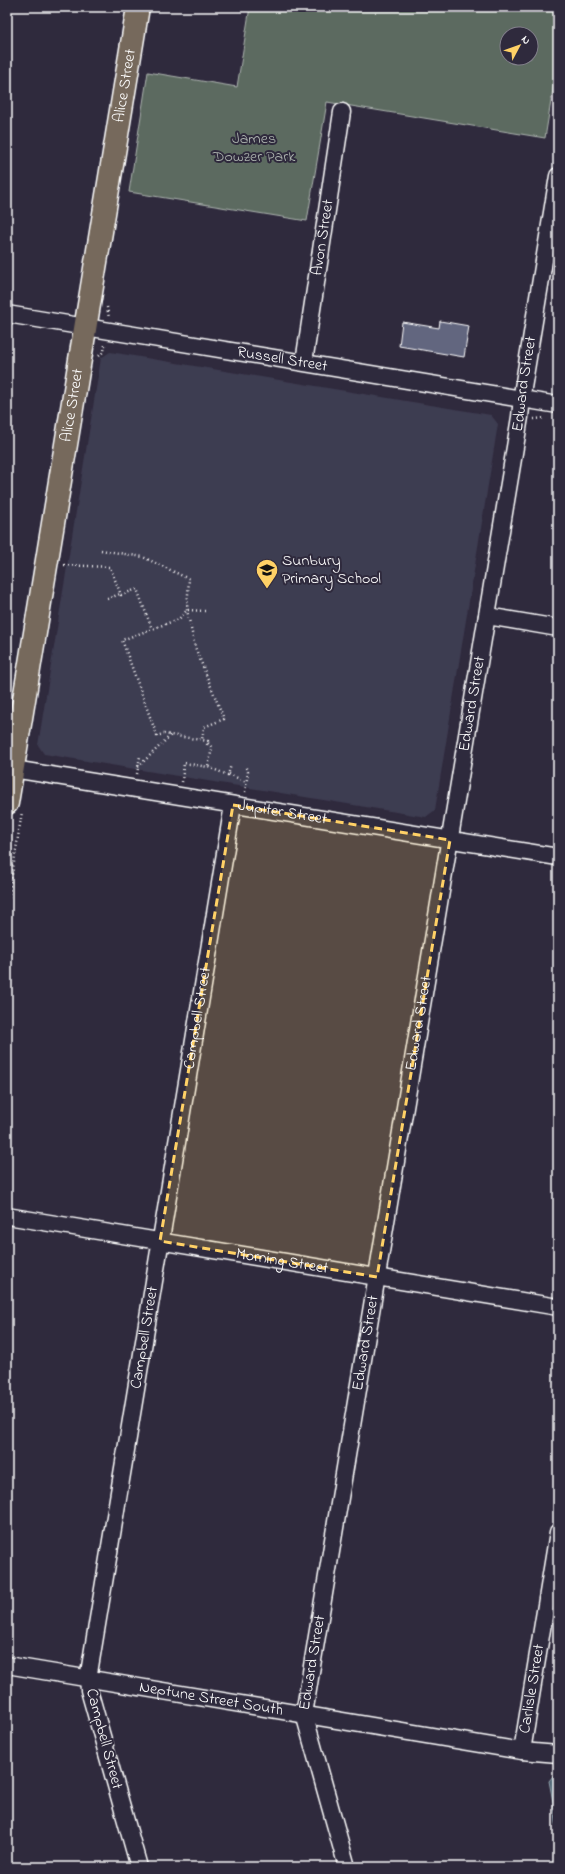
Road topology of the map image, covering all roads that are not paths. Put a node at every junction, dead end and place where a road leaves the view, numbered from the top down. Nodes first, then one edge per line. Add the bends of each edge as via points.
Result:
1 (138, 7) edge
2 (342, 112) dead end
3 (558, 176) edge
4 (7, 314) edge
5 (85, 328) junction
6 (304, 362) junction
7 (522, 399) junction
8 (558, 405) edge
9 (487, 616) junction
10 (558, 628) edge
11 (10, 769) edge
12 (233, 805) junction
13 (15, 806) edge
14 (450, 840) junction
15 (558, 857) edge
16 (7, 1216) edge
17 (160, 1241) junction
18 (376, 1276) junction
19 (558, 1307) edge
20 (558, 1532) edge
21 (552, 1603) edge
22 (7, 1665) edge
23 (88, 1679) junction
24 (304, 1714) junction
25 (522, 1751) junction
26 (558, 1754) edge
27 (139, 1867) edge
28 (347, 1867) edge

1 - 5 main road, Alice Street
2 - 6 street, Avon Street
3 - 7 street, Edward Street
4 - 5 street, Russell Street
5 - 6 street, Russell Street
5 - 11 main road, Alice Street
6 - 7 street, Russell Street
7 - 8 street, Russell Street
7 - 9 street, Edward Street
9 - 10 street
9 - 14 street, Edward Street
11 - 12 street, Jupiter Street
11 - 13 main road, Alice Street
12 - 14 street, Jupiter Street
12 - 17 street, Campbell Street
14 - 15 street, Jupiter Street
14 - 18 street, Edward Street
16 - 17 street, Morning Street
17 - 18 street, Morning Street
17 - 23 street, Campbell Street
18 - 19 street, Morning Street
18 - 24 street, Edward Street
20 - 21 street, Carlisle Street
21 - 25 street, Carlisle Street
22 - 23 street, Neptune Street South
23 - 24 street, Neptune Street South
23 - 27 street, Campbell Street
24 - 25 street, Neptune Street South
24 - 28 street, Edward Street
25 - 26 street, Neptune Street South

